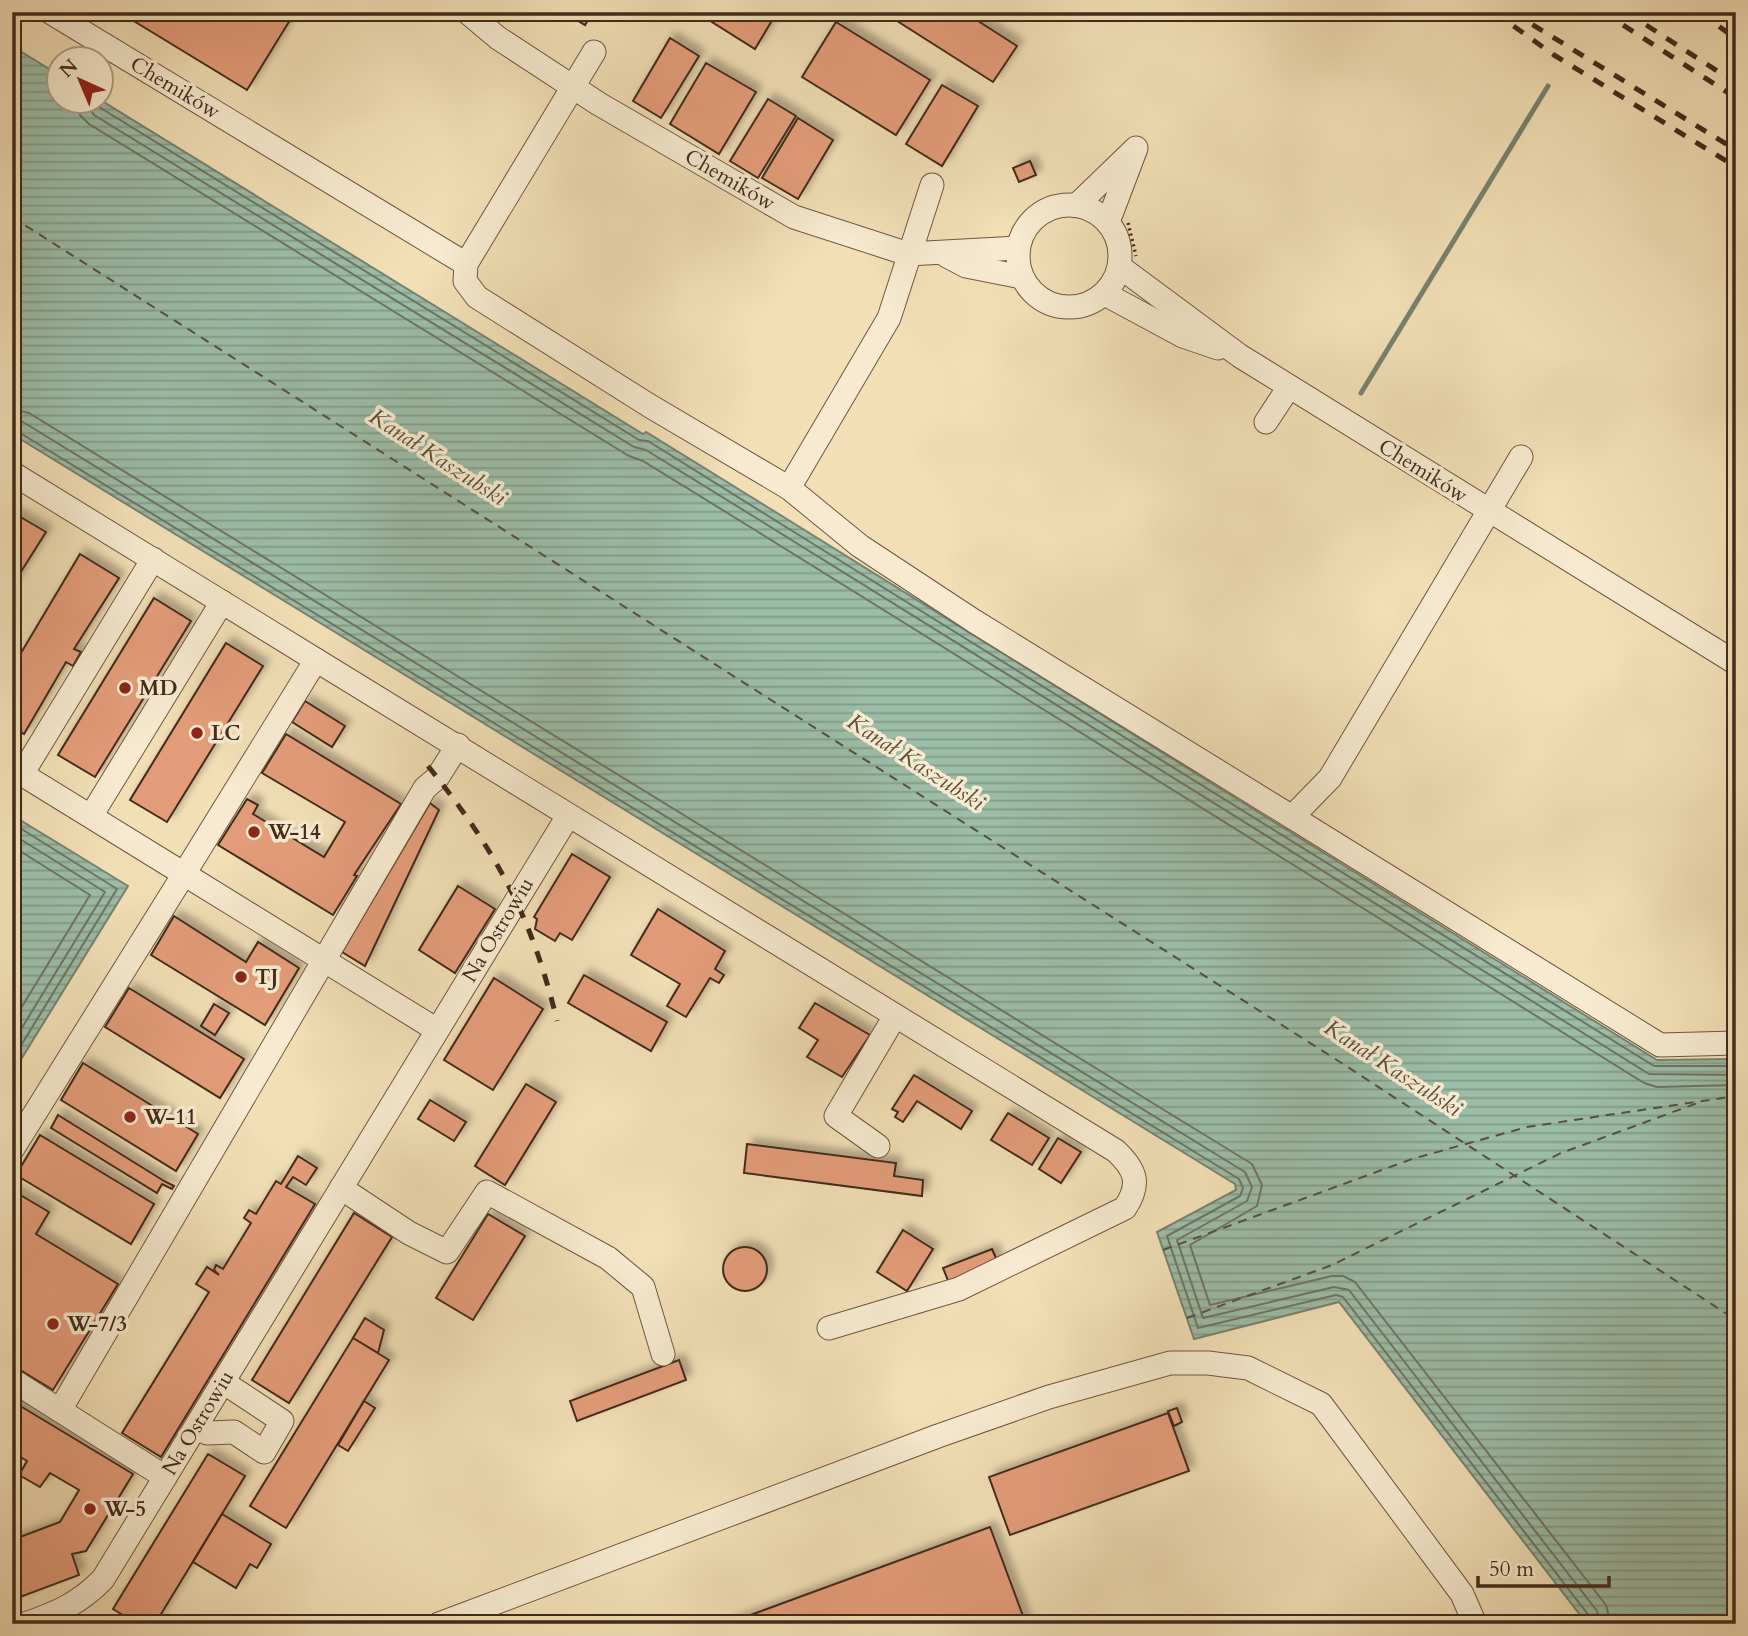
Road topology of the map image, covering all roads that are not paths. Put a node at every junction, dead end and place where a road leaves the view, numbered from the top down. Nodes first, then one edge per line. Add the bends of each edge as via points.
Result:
1 (50, 12) edge
2 (467, 12) edge
3 (594, 51) dead end
4 (573, 86) junction
5 (932, 185) dead end
6 (1077, 205) junction
7 (1108, 222) junction
8 (1018, 248) junction
9 (908, 254) junction
10 (944, 254) junction
11 (466, 264) junction
12 (1120, 267) junction
13 (1022, 277) junction
14 (1105, 293) junction
15 (1240, 356) junction
16 (1289, 387) junction
17 (1266, 422) dead end
18 (1521, 457) dead end
19 (12, 473) edge
20 (789, 488) junction
21 (1489, 512) junction
22 (153, 559) junction
23 (222, 602) junction
24 (316, 660) junction
25 (1736, 663) edge
26 (458, 745) junction
27 (17, 771) edge
28 (91, 816) junction
29 (568, 816) junction
30 (1292, 817) junction
31 (184, 874) junction
32 (326, 961) junction
33 (895, 1016) junction
34 (437, 1030) junction
35 (1736, 1043) edge
36 (878, 1146) dead end
37 (12, 1150) edge
38 (341, 1188) junction
39 (829, 1328) dead end
40 (663, 1354) dead end
41 (12, 1380) edge
42 (223, 1382) junction
43 (60, 1410) junction
44 (197, 1426) junction
45 (166, 1477) junction
46 (25, 1624) edge
47 (439, 1624) edge
48 (1475, 1624) edge

1 - 11 lane, Chemików
2 - 4 lane, Chemików via 498,38
3 - 4 lane
4 - 9 lane, Chemików via 794,217
4 - 11 lane
5 - 9 lane
6 - 7 lane
6 - 7 lane via 1136,148
6 - 8 lane via 1061,205 1039,215
7 - 12 lane via 1117,236
8 - 10 lane
8 - 13 lane
9 - 10 lane, Chemików
9 - 20 lane via 889,318
10 - 13 lane, Chemików via 966,266
11 - 20 lane via 465,281 477,297
12 - 14 lane
12 - 15 lane, Chemików
13 - 14 lane via 1031,291 1059,307 1091,303
14 - 15 lane via 1183,336
15 - 16 lane, Chemików
16 - 17 lane
16 - 21 lane, Chemików
18 - 21 lane
19 - 22 lane
20 - 30 lane via 860,546 974,621
21 - 25 lane, Chemików
21 - 30 lane via 1330,778
22 - 23 lane
22 - 27 lane
23 - 24 lane
23 - 28 lane
24 - 26 lane
24 - 31 lane
26 - 29 lane
26 - 32 lane via 425,788
27 - 28 lane
28 - 31 lane
29 - 33 lane
29 - 34 lane, Na Ostrowiu
30 - 35 lane via 1660,1045
31 - 32 lane
31 - 37 lane
32 - 34 lane
32 - 43 lane
33 - 36 lane via 836,1116
33 - 39 lane via 1116,1151 1130,1164 1137,1180 1134,1195 1125,1208 1090,1227 959,1289
34 - 38 lane, Na Ostrowiu
38 - 40 lane via 447,1252 487,1192 608,1258 643,1287
38 - 42 lane, Na Ostrowiu
41 - 43 lane
42 - 44 lane, Na Ostrowiu
42 - 44 lane via 282,1421 264,1452 234,1432 207,1433
43 - 45 lane
44 - 45 lane, Na Ostrowiu
45 - 46 lane, Na Ostrowiu via 103,1579 63,1611
47 - 48 lane via 950,1432 1049,1397 1170,1363 1248,1368 1321,1404 1462,1594

